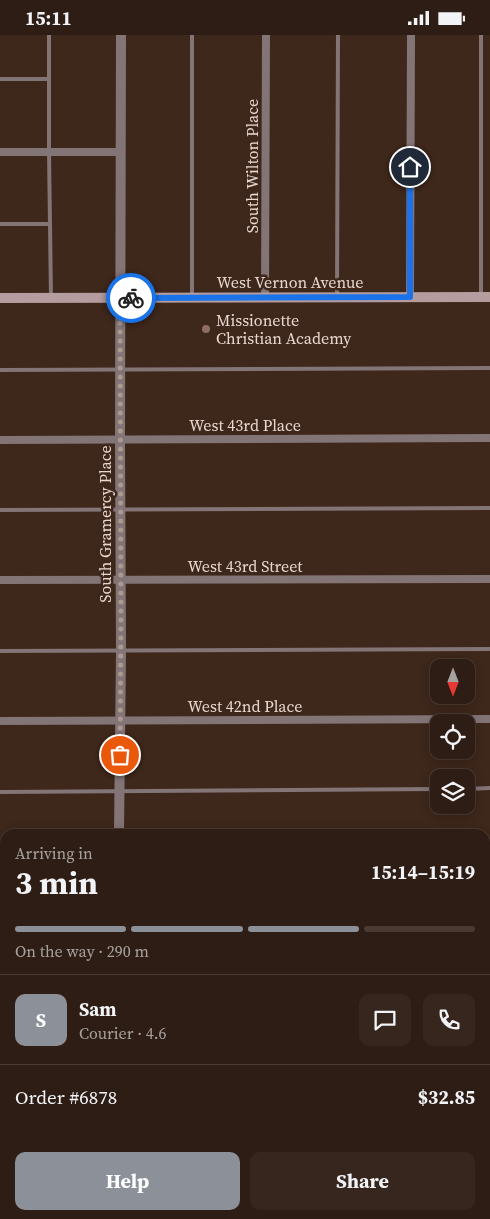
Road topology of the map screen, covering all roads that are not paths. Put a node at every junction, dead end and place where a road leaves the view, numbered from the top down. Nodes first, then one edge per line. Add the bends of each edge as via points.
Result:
1 (49, 35) edge
2 (121, 35) edge
3 (192, 35) edge
4 (266, 35) edge
5 (338, 35) edge
6 (411, 35) edge
7 (481, 35) edge
8 (0, 79) edge
9 (49, 79) junction
10 (0, 152) edge
11 (49, 152) junction
12 (121, 152) junction
13 (0, 224) edge
14 (50, 224) junction
15 (265, 297) junction
16 (338, 297) junction
17 (410, 297) junction
18 (485, 297) edge
19 (0, 298) edge
20 (51, 298) junction
21 (120, 298) junction
22 (192, 298) junction
23 (490, 368) edge
24 (0, 370) edge
25 (120, 370) junction
26 (490, 438) edge
27 (0, 440) edge
28 (120, 440) junction
29 (490, 508) edge
30 (0, 510) edge
31 (120, 510) junction
32 (121, 579) junction
33 (490, 579) edge
34 (0, 580) edge
35 (490, 649) edge
36 (0, 651) edge
37 (120, 651) junction
38 (490, 719) edge
39 (120, 720) junction
40 (0, 721) edge
41 (430, 789) edge
42 (475, 789) edge
43 (490, 789) edge
44 (119, 791) junction
45 (0, 792) edge
46 (119, 829) edge

1 - 9 lane
2 - 12 street, South Gramercy Place
3 - 22 lane
4 - 15 street, South Wilton Place
5 - 16 lane
6 - 17 street
7 - 18 lane
8 - 9 lane
9 - 11 lane
10 - 11 street
11 - 12 street
11 - 14 lane
12 - 21 street, South Gramercy Place
13 - 14 lane
14 - 20 lane
15 - 16 main road, West Vernon Avenue
15 - 22 main road, West Vernon Avenue
16 - 17 main road, West Vernon Avenue
17 - 18 main road, West Vernon Avenue
19 - 20 main road, West Vernon Avenue
20 - 21 main road, West Vernon Avenue
21 - 22 main road, West Vernon Avenue
21 - 25 street, South Gramercy Place
23 - 25 lane
24 - 25 lane
25 - 28 street, South Gramercy Place
26 - 28 street, West 43rd Place
27 - 28 street, West 43rd Place
28 - 31 street, South Gramercy Place
29 - 31 lane
30 - 31 lane
31 - 32 street, South Gramercy Place
32 - 33 street, West 43rd Street
32 - 34 street, West 43rd Street
32 - 37 street, South Gramercy Place
35 - 37 lane
36 - 37 lane
37 - 39 street, South Gramercy Place
38 - 39 street, West 42nd Place
39 - 40 street, West 42nd Place
39 - 44 street, South Gramercy Place
41 - 44 lane
42 - 43 lane
44 - 45 lane
44 - 46 street, South Gramercy Place

